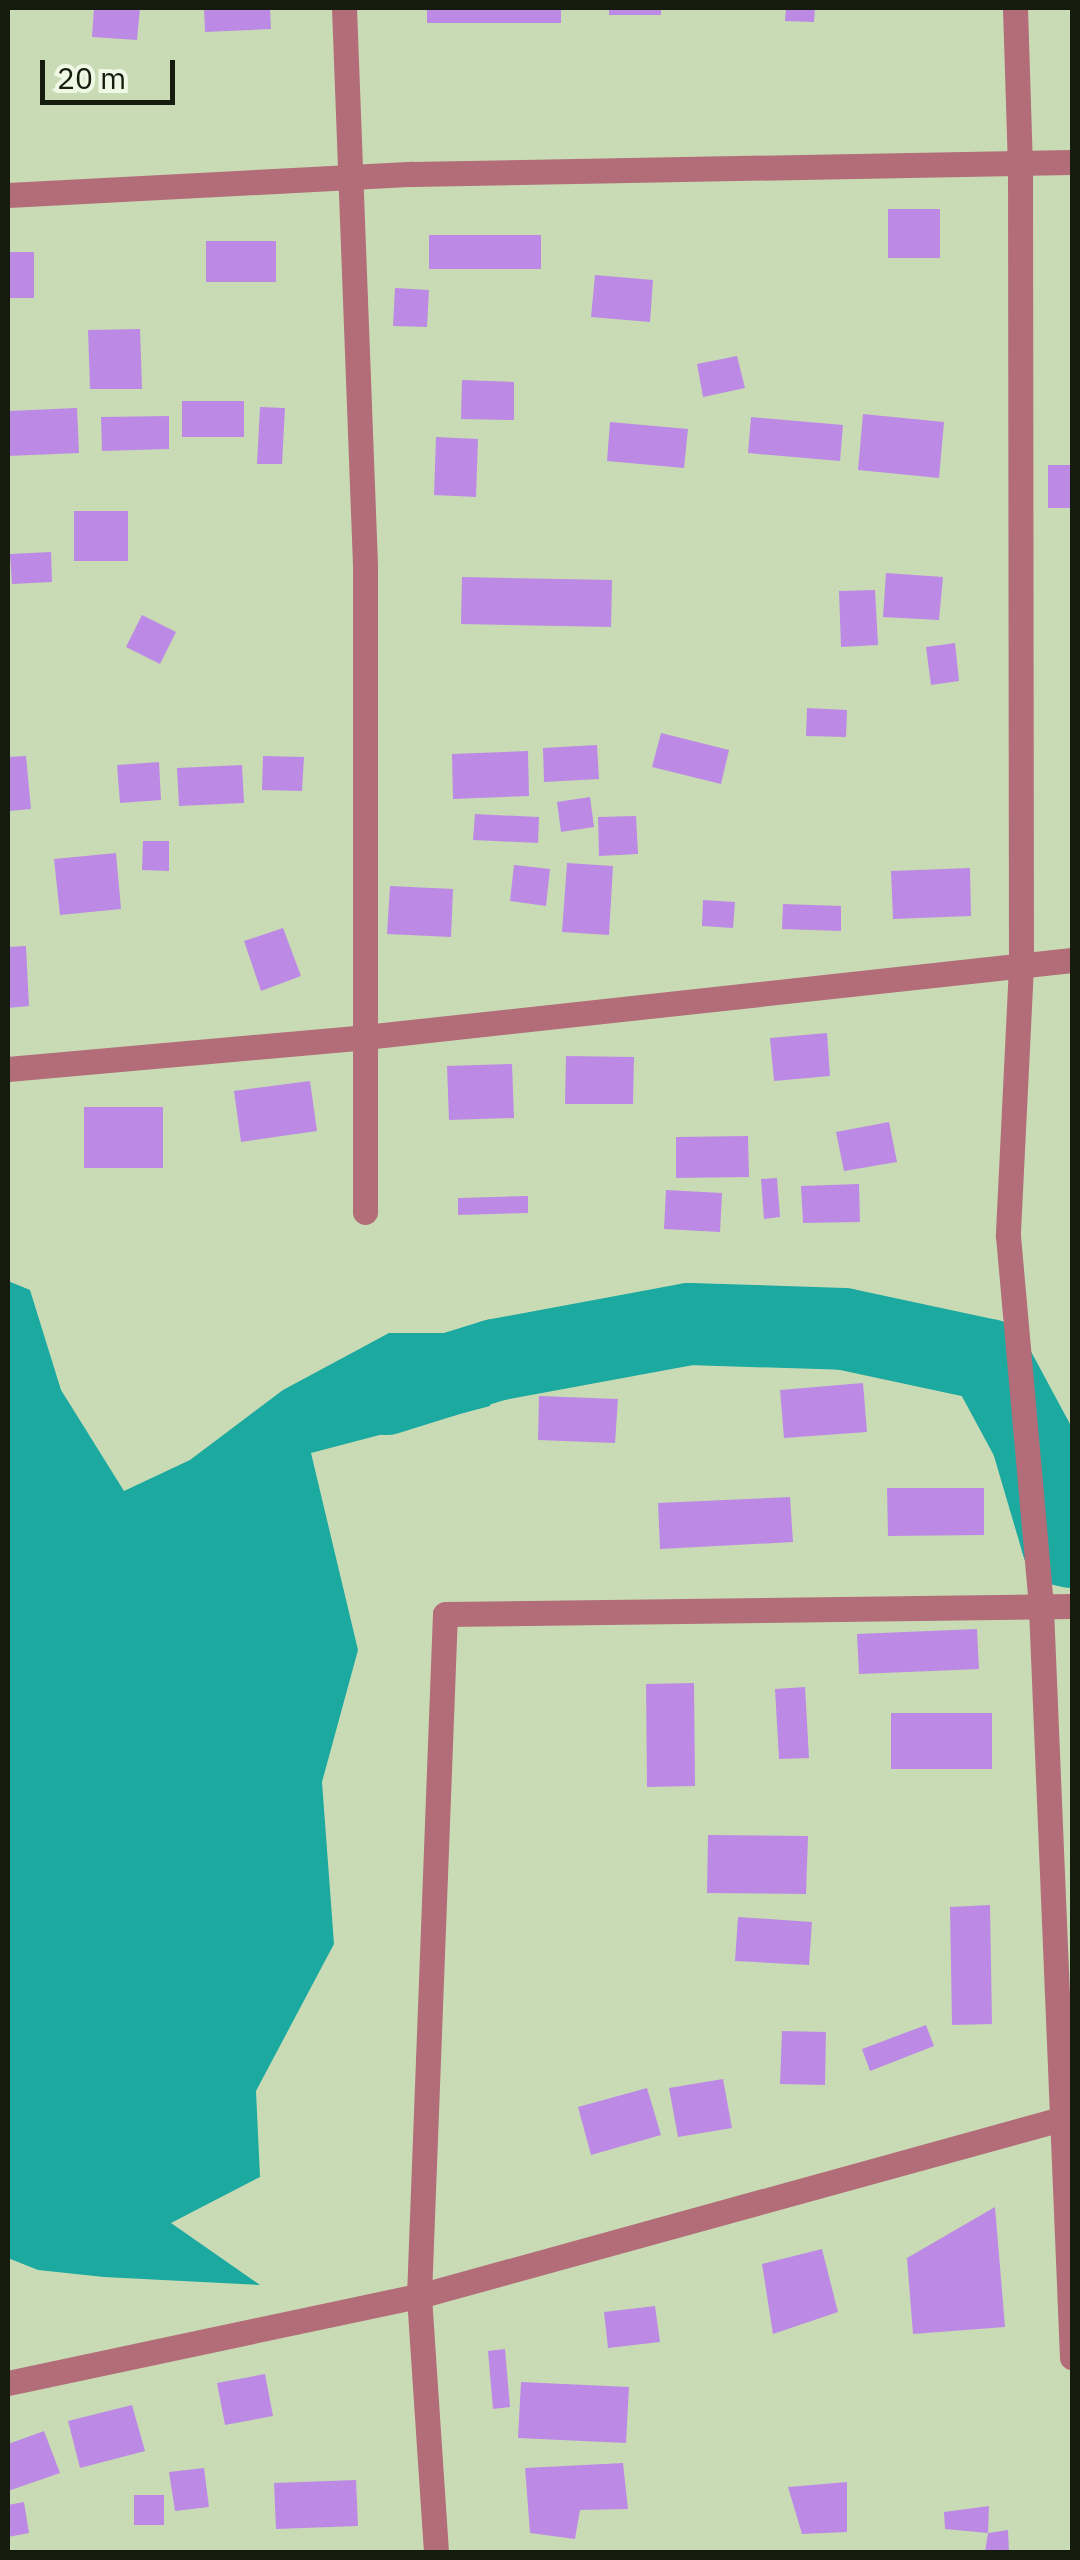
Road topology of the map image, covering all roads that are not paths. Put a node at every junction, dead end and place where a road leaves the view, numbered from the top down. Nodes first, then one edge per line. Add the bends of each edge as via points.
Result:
1 (344, 8) edge
2 (1014, 8) edge
3 (1072, 162) edge
4 (1020, 163) junction
5 (350, 177) junction
6 (8, 195) edge
7 (1072, 960) edge
8 (1021, 966) junction
9 (365, 1037) junction
10 (8, 1068) edge
11 (365, 1212) dead end
12 (1072, 1606) edge
13 (1041, 1608) junction
14 (1068, 2117) edge
15 (419, 2296) junction
16 (1072, 2357) edge
17 (8, 2383) edge
18 (436, 2552) edge

1 - 5 street
2 - 4 street
3 - 4 street
4 - 5 street
4 - 8 street
5 - 6 street
5 - 9 street via 365,566
7 - 8 street
8 - 9 street
8 - 13 street via 1008,1236
9 - 10 street
9 - 11 street
12 - 13 street
13 - 14 street
13 - 15 street via 445,1614
14 - 15 street
14 - 16 street
15 - 17 street
15 - 18 street

